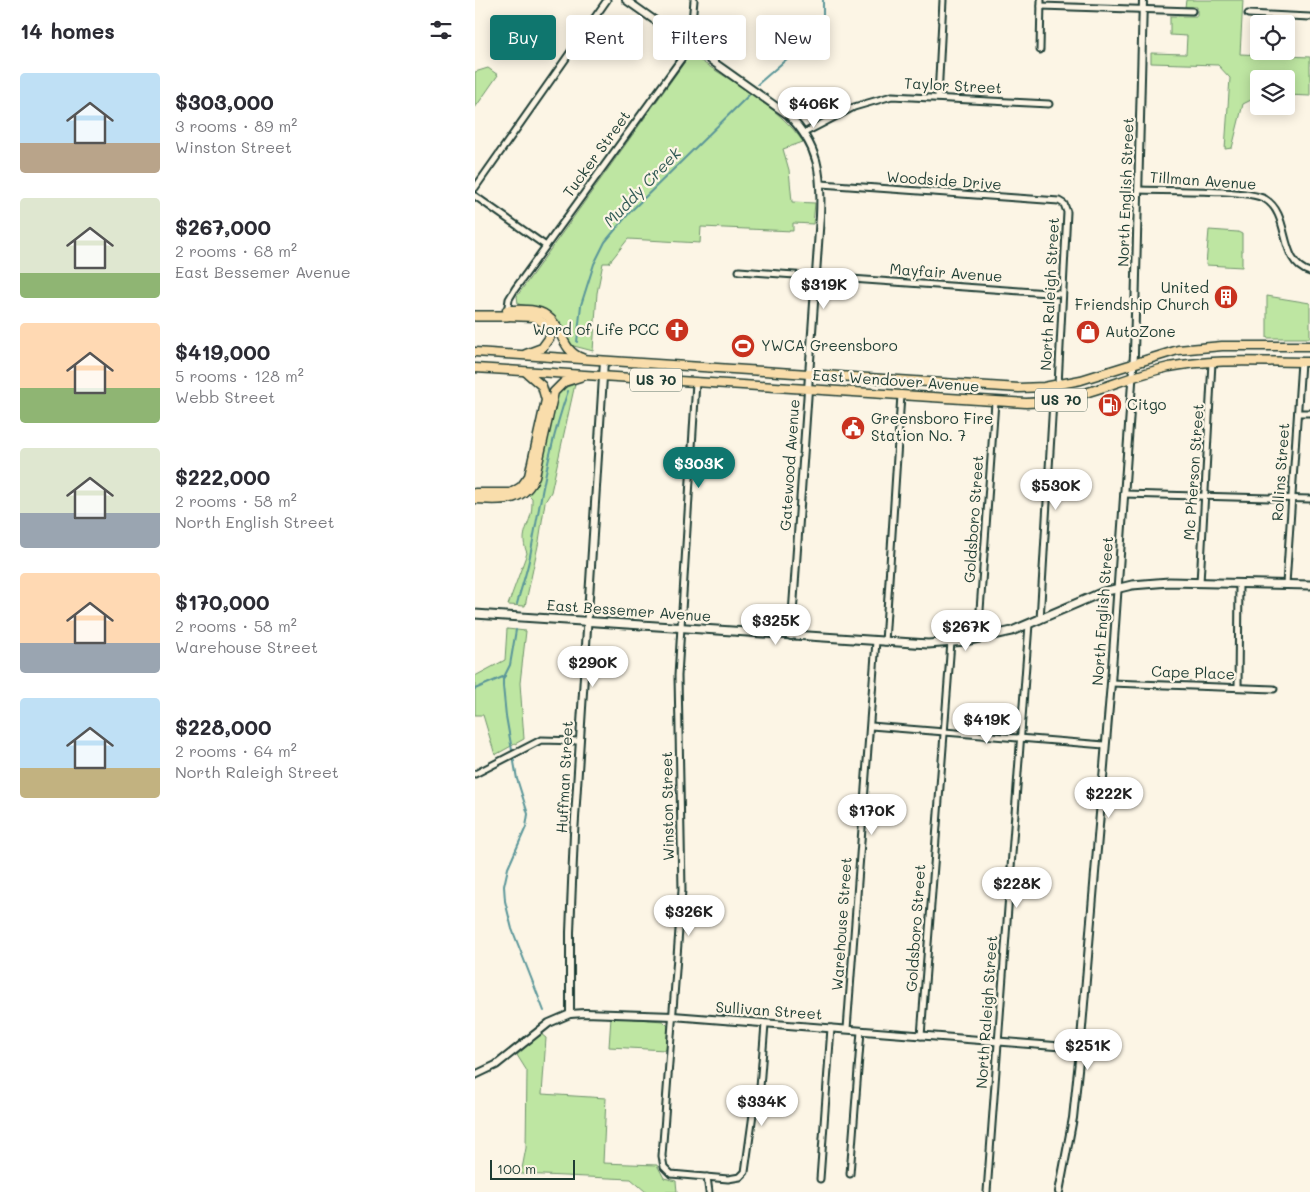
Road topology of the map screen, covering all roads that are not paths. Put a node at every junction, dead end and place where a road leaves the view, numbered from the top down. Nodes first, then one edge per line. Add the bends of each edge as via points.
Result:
1 (607, 0) edge
2 (626, 0) edge
3 (693, 0) edge
4 (943, 0) edge
5 (1143, 0) edge
6 (1041, 3) edge
7 (1143, 9) junction
8 (1192, 11) dead end
9 (1247, 14) dead end
10 (691, 15) edge
11 (1310, 17) edge
12 (653, 19) edge
13 (1040, 50) dead end
14 (680, 60) edge
15 (711, 60) edge
16 (938, 97) junction
17 (1049, 104) dead end
18 (804, 133) junction
19 (821, 184) junction
20 (475, 188) edge
21 (1139, 190) junction
22 (475, 196) edge
23 (1064, 204) joint
24 (547, 246) junction
25 (739, 271) dead end
26 (1310, 272) edge
27 (815, 277) junction
28 (1061, 294) junction
29 (475, 310) edge
30 (507, 313) junction
31 (475, 316) edge
32 (1310, 346) edge
33 (475, 352) edge
34 (522, 356) junction
35 (586, 360) junction
36 (604, 362) junction
37 (1133, 362) junction
38 (1212, 362) junction
39 (1301, 362) junction
40 (1310, 362) edge
41 (475, 368) edge
42 (525, 371) junction
43 (809, 374) junction
44 (588, 375) junction
45 (603, 376) junction
46 (1132, 378) junction
47 (696, 382) junction
48 (1058, 385) junction
49 (808, 389) junction
50 (901, 395) junction
51 (1053, 401) junction
52 (995, 402) junction
53 (1298, 412) junction
54 (1310, 413) edge
55 (475, 493) edge
56 (1124, 494) junction
57 (1206, 496) junction
58 (475, 499) edge
59 (1292, 499) junction
60 (1310, 499) edge
61 (1200, 583) junction
62 (1239, 583) junction
63 (1286, 584) junction
64 (1310, 585) edge
65 (1117, 588) junction
66 (475, 614) edge
67 (1040, 620) junction
68 (587, 622) junction
69 (1029, 624) junction
70 (680, 627) junction
71 (791, 636) junction
72 (978, 638) junction
73 (876, 641) junction
74 (885, 642) junction
75 (951, 642) junction
76 (1111, 683) junction
77 (1238, 687) junction
78 (1274, 689) dead end
79 (871, 726) junction
80 (943, 732) junction
81 (1020, 738) junction
82 (579, 741) junction
83 (1105, 744) junction
84 (475, 774) edge
85 (570, 1014) junction
86 (673, 1016) junction
87 (765, 1024) junction
88 (831, 1028) junction
89 (847, 1029) junction
90 (861, 1031) junction
91 (921, 1036) junction
92 (997, 1042) junction
93 (1080, 1048) junction
94 (475, 1075) edge
95 (850, 1174) dead end
96 (707, 1177) junction
97 (820, 1179) dead end
98 (709, 1192) edge
99 (987, 1192) edge
100 (1059, 1192) edge

1 - 20 street
2 - 12 street, Gatewood Avenue
3 - 10 street, Tucker Street
4 - 16 street
5 - 7 street, North English Street
6 - 7 street
6 - 13 street
7 - 8 street
7 - 21 street, North English Street
9 - 11 street
14 - 24 street, Tucker Street
15 - 18 street, Gatewood Avenue via 781,109
16 - 17 street, Taylor Street
16 - 18 street, Taylor Street via 892,96 875,100 853,107
18 - 19 street, Gatewood Avenue via 816,157
19 - 23 street, Woodside Drive via 1059,201
19 - 27 street, Gatewood Avenue
21 - 26 street, Tillman Avenue via 1245,194 1266,200 1278,216 1296,265
21 - 37 street, North English Street
22 - 24 street
23 - 28 street, North Raleigh Street via 1067,212
24 - 30 street, Tucker Street via 512,294
25 - 27 street, Mayfair Avenue
27 - 28 street, Mayfair Avenue
27 - 43 street, Gatewood Avenue
28 - 48 street, North Raleigh Street
29 - 30 highway
30 - 31 highway
30 - 34 highway via 535,317 548,326 550,337 546,344
30 - 35 highway via 535,311 546,315 569,350
32 - 37 highway, East Wendover Avenue / US 70 via 1193,348
33 - 34 highway, East Wendover Avenue / US 70
34 - 35 highway, East Wendover Avenue / US 70
35 - 36 highway, East Wendover Avenue / US 70
36 - 43 highway, East Wendover Avenue / US 70
36 - 45 street, Huffman Street
37 - 46 street, North English Street
37 - 48 highway, East Wendover Avenue / US 70
38 - 39 highway, East Wendover Avenue / US 70
38 - 46 highway, East Wendover Avenue / US 70 via 1169,368
38 - 57 street, Mc Pherson Street
39 - 40 highway, East Wendover Avenue / US 70
39 - 53 street, Rollins Street
41 - 42 highway, East Wendover Avenue / US 70
42 - 44 highway, East Wendover Avenue / US 70
42 - 55 highway via 542,386 546,400 527,480 516,491 506,495
43 - 48 highway, East Wendover Avenue / US 70 via 1019,388
43 - 49 street, Gatewood Avenue
44 - 45 highway, East Wendover Avenue / US 70
44 - 58 highway via 564,382 554,392 535,476 528,488 505,501
45 - 47 highway, East Wendover Avenue / US 70
45 - 68 street, Huffman Street
46 - 51 highway, East Wendover Avenue / US 70 via 1080,396
46 - 56 street, North English Street
47 - 49 highway, East Wendover Avenue / US 70
47 - 70 street, Winston Street
49 - 50 highway, East Wendover Avenue / US 70
49 - 71 street, Gatewood Avenue
50 - 52 highway, East Wendover Avenue / US 70
50 - 74 street
51 - 52 highway, East Wendover Avenue / US 70
51 - 67 street
52 - 72 street, Goldsboro Street
53 - 54 street
53 - 59 street, Rollins Street
56 - 57 street
56 - 65 street, North English Street
57 - 59 street
57 - 61 street, Mc Pherson Street
59 - 60 street
59 - 63 street, Rollins Street
61 - 62 main road, East Bessemer Avenue
61 - 65 main road, East Bessemer Avenue via 1155,582
62 - 63 main road, East Bessemer Avenue
62 - 77 street
63 - 64 main road, East Bessemer Avenue
65 - 67 main road, East Bessemer Avenue
65 - 76 street, North English Street
66 - 68 main road, East Bessemer Avenue
67 - 69 main road, East Bessemer Avenue
68 - 70 main road, East Bessemer Avenue
68 - 82 street, Huffman Street
69 - 72 main road, East Bessemer Avenue
69 - 81 street, North Raleigh Street
70 - 71 main road, East Bessemer Avenue
70 - 86 street, Winston Street via 678,697 682,890
71 - 73 main road, East Bessemer Avenue
72 - 75 main road, East Bessemer Avenue
73 - 74 main road, East Bessemer Avenue
73 - 79 street, Warehouse Street
74 - 75 main road, East Bessemer Avenue
75 - 80 street, Goldsboro Street
76 - 77 street, Cape Place
76 - 83 street, North English Street
77 - 78 street, Cape Place
79 - 80 street
79 - 89 street, Warehouse Street
80 - 81 street
80 - 91 street, Goldsboro Street
81 - 83 street
81 - 92 street, North Raleigh Street
82 - 84 street via 541,740
82 - 85 street, Huffman Street via 570,932
83 - 93 street, North English Street
85 - 86 street, Sullivan Street via 601,1012
85 - 94 street, Sullivan Street via 549,1023 496,1065
86 - 87 street, Sullivan Street
86 - 96 street, Winston Street via 663,1163 671,1174
87 - 88 street, Sullivan Street
87 - 96 street, Winston Street via 759,1100 753,1114 745,1172 740,1177 728,1179
88 - 89 street, Sullivan Street
88 - 97 street
89 - 90 street, Sullivan Street
90 - 91 street, Sullivan Street
90 - 95 street
91 - 92 street, Sullivan Street
92 - 93 street, Sullivan Street
92 - 99 street, North Raleigh Street
93 - 100 street, North English Street via 1073,1118
96 - 98 street

